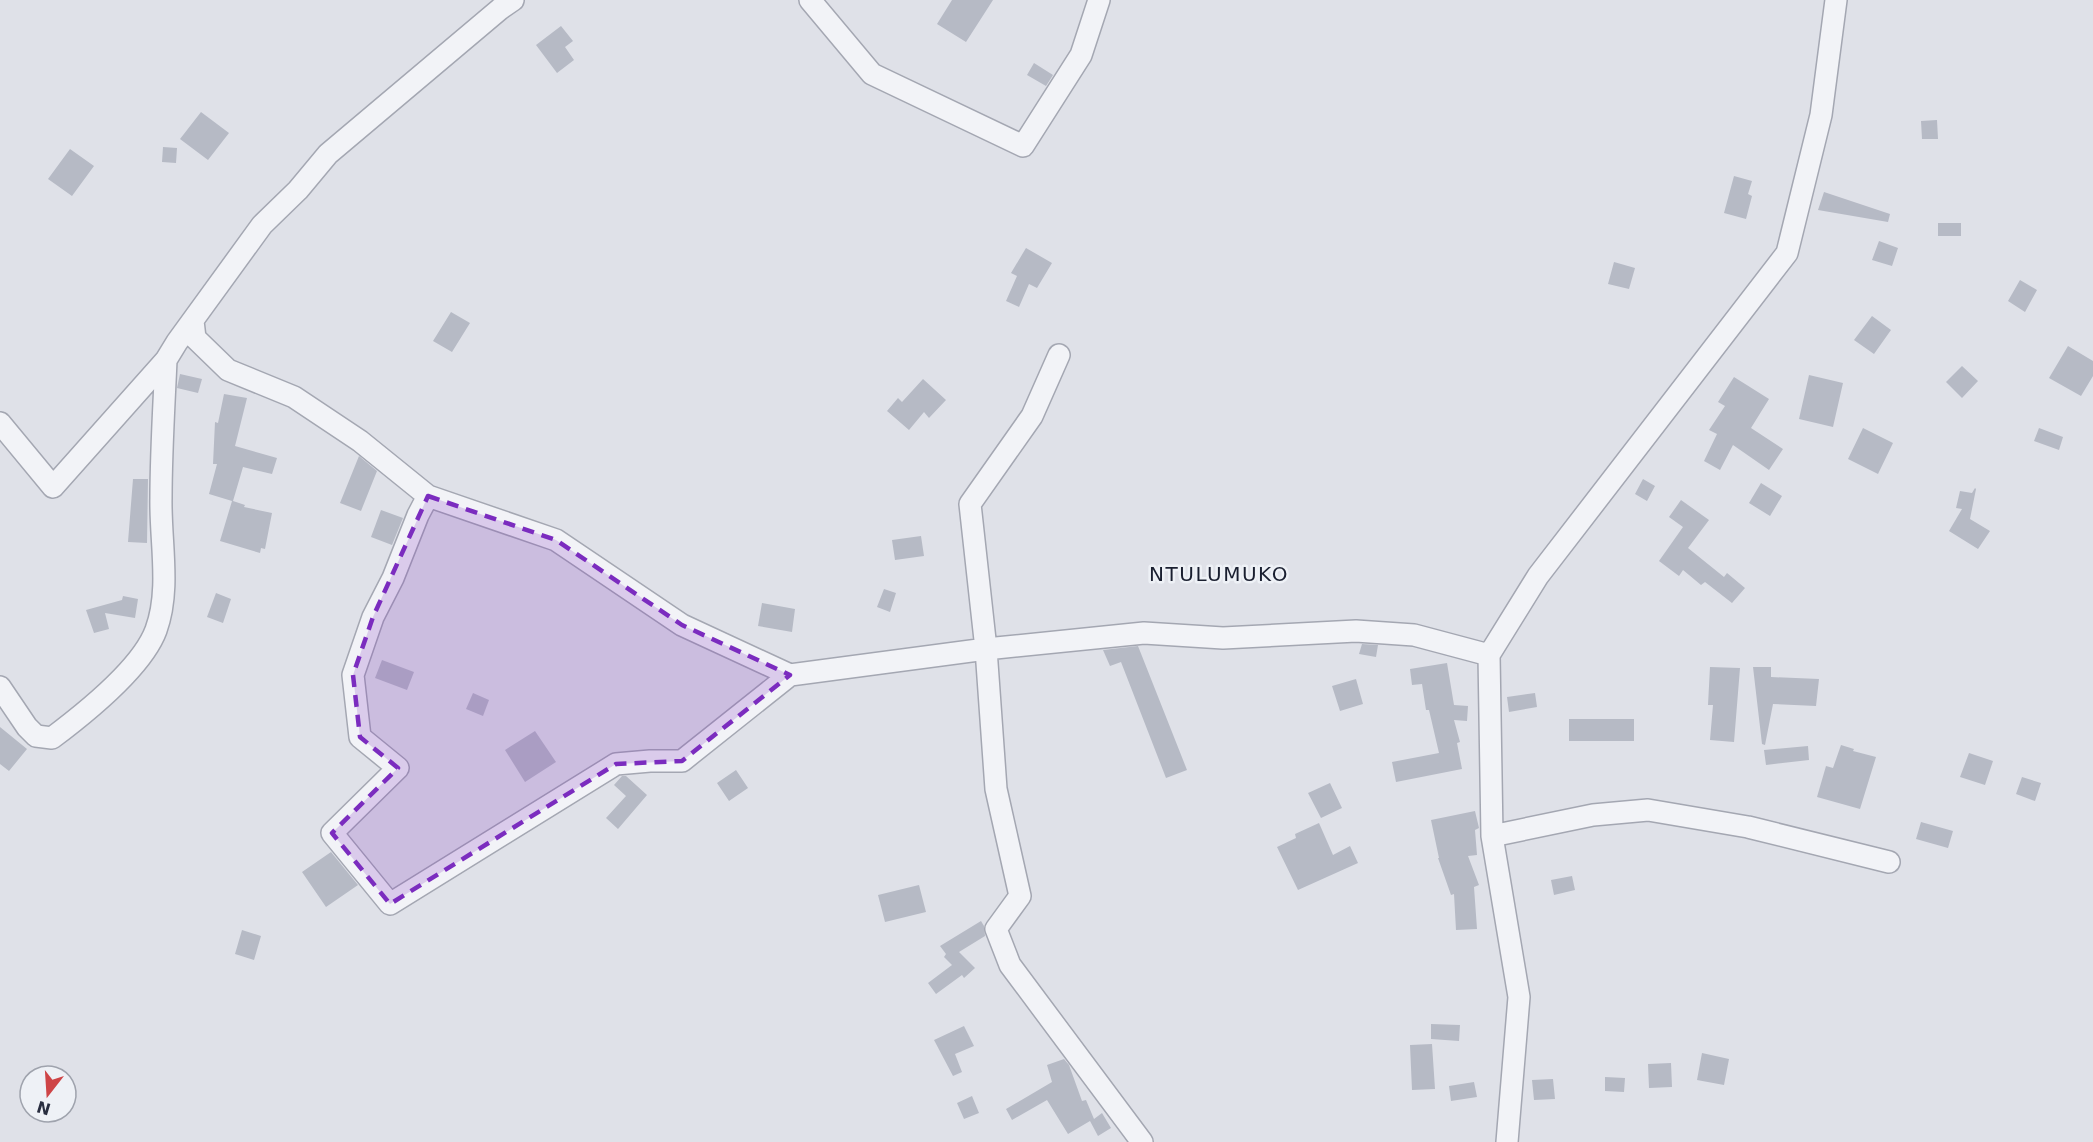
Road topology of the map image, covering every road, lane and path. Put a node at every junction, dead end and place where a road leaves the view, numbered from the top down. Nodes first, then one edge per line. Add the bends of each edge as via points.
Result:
1 (513, 0) edge
2 (810, 0) edge
3 (1099, 0) edge
4 (1836, 0) edge
5 (193, 321) junction
6 (1059, 355) dead end
7 (166, 360) junction
8 (0, 423) edge
9 (428, 496) junction
10 (986, 649) junction
11 (1489, 655) junction
12 (790, 675) junction
13 (0, 687) edge
14 (1492, 836) junction
15 (1889, 862) dead end
16 (1142, 1142) edge
17 (1507, 1142) edge

1 - 5 street via 328,154 262,225
2 - 3 street via 872,74 1023,146 1081,55
4 - 11 street via 1821,115 1787,253 1538,576
5 - 7 street
5 - 9 street via 195,339 228,370 294,398 360,441
6 - 10 street via 1032,416 970,504
7 - 8 street via 52,487
7 - 13 street via 160,499 163,595 156,630 145,651 118,681 52,738 36,736
9 - 12 street via 556,540 682,626
9 - 12 street via 373,617 353,675 360,737 398,768 332,833 390,904 616,764 682,761
10 - 11 street via 1144,633 1223,638 1356,631 1414,635
10 - 12 street
10 - 16 street via 996,789 1020,896 996,929 1010,965
11 - 14 street
14 - 15 street via 1593,815 1648,810 1748,827
14 - 17 street via 1519,997

